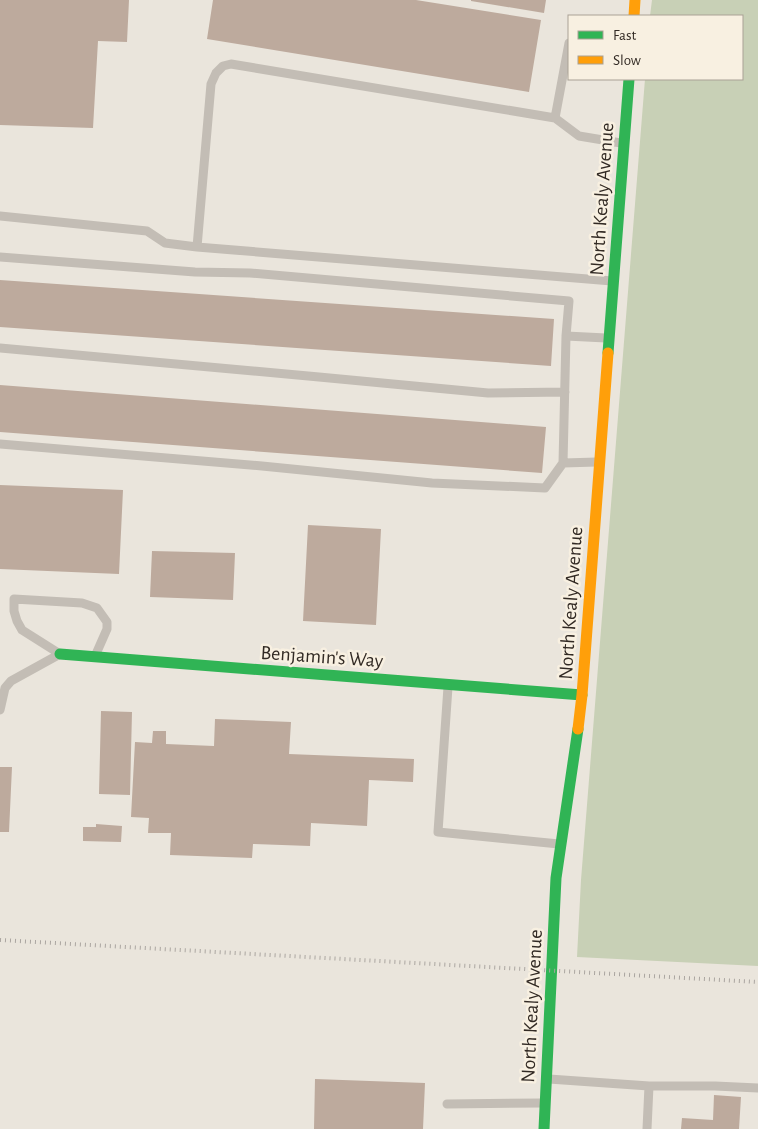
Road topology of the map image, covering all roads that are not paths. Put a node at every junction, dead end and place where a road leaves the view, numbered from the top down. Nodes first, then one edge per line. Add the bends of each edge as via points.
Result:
1 (635, 0) edge
2 (634, 15) edge
3 (568, 48) edge
4 (629, 80) edge
5 (555, 118) junction
6 (624, 143) junction
7 (0, 216) edge
8 (197, 247) junction
9 (0, 257) edge
10 (613, 281) junction
11 (566, 336) junction
12 (609, 338) junction
13 (0, 348) edge
14 (565, 392) junction
15 (0, 444) edge
16 (599, 462) junction
17 (563, 463) junction
18 (60, 654) junction
19 (94, 657) junction
20 (448, 685) junction
21 (2, 687) edge
22 (582, 695) junction
23 (0, 710) edge
24 (561, 844) junction
25 (546, 1079) junction
26 (649, 1086) junction
27 (758, 1088) edge
28 (545, 1103) junction
29 (446, 1104) dead end
30 (544, 1129) edge
31 (647, 1129) edge

1 - 2 street
3 - 5 lane
4 - 6 street, North Kealy Avenue
5 - 6 lane via 579,136
5 - 8 lane via 231,64 223,66 211,84
6 - 10 street, North Kealy Avenue
7 - 8 lane via 147,231 165,243
8 - 10 lane
9 - 11 lane via 260,274 569,300
10 - 12 street, North Kealy Avenue
11 - 12 lane
11 - 14 lane
12 - 16 street, North Kealy Avenue
13 - 14 lane via 488,393
14 - 17 lane
15 - 17 lane via 432,483 545,488
16 - 17 lane
16 - 22 street, North Kealy Avenue
18 - 19 street, Benjamin's Way
18 - 19 lane via 22,630 14,611 14,599 82,603 97,608 107,622
18 - 21 lane
19 - 20 street, Benjamin's Way
20 - 22 street, Benjamin's Way
20 - 24 lane via 438,832
21 - 23 lane
22 - 24 street, North Kealy Avenue
24 - 25 street, North Kealy Avenue via 556,878
25 - 26 lane
25 - 28 street, North Kealy Avenue
26 - 27 lane
26 - 31 lane
28 - 29 lane
28 - 30 street, North Kealy Avenue

